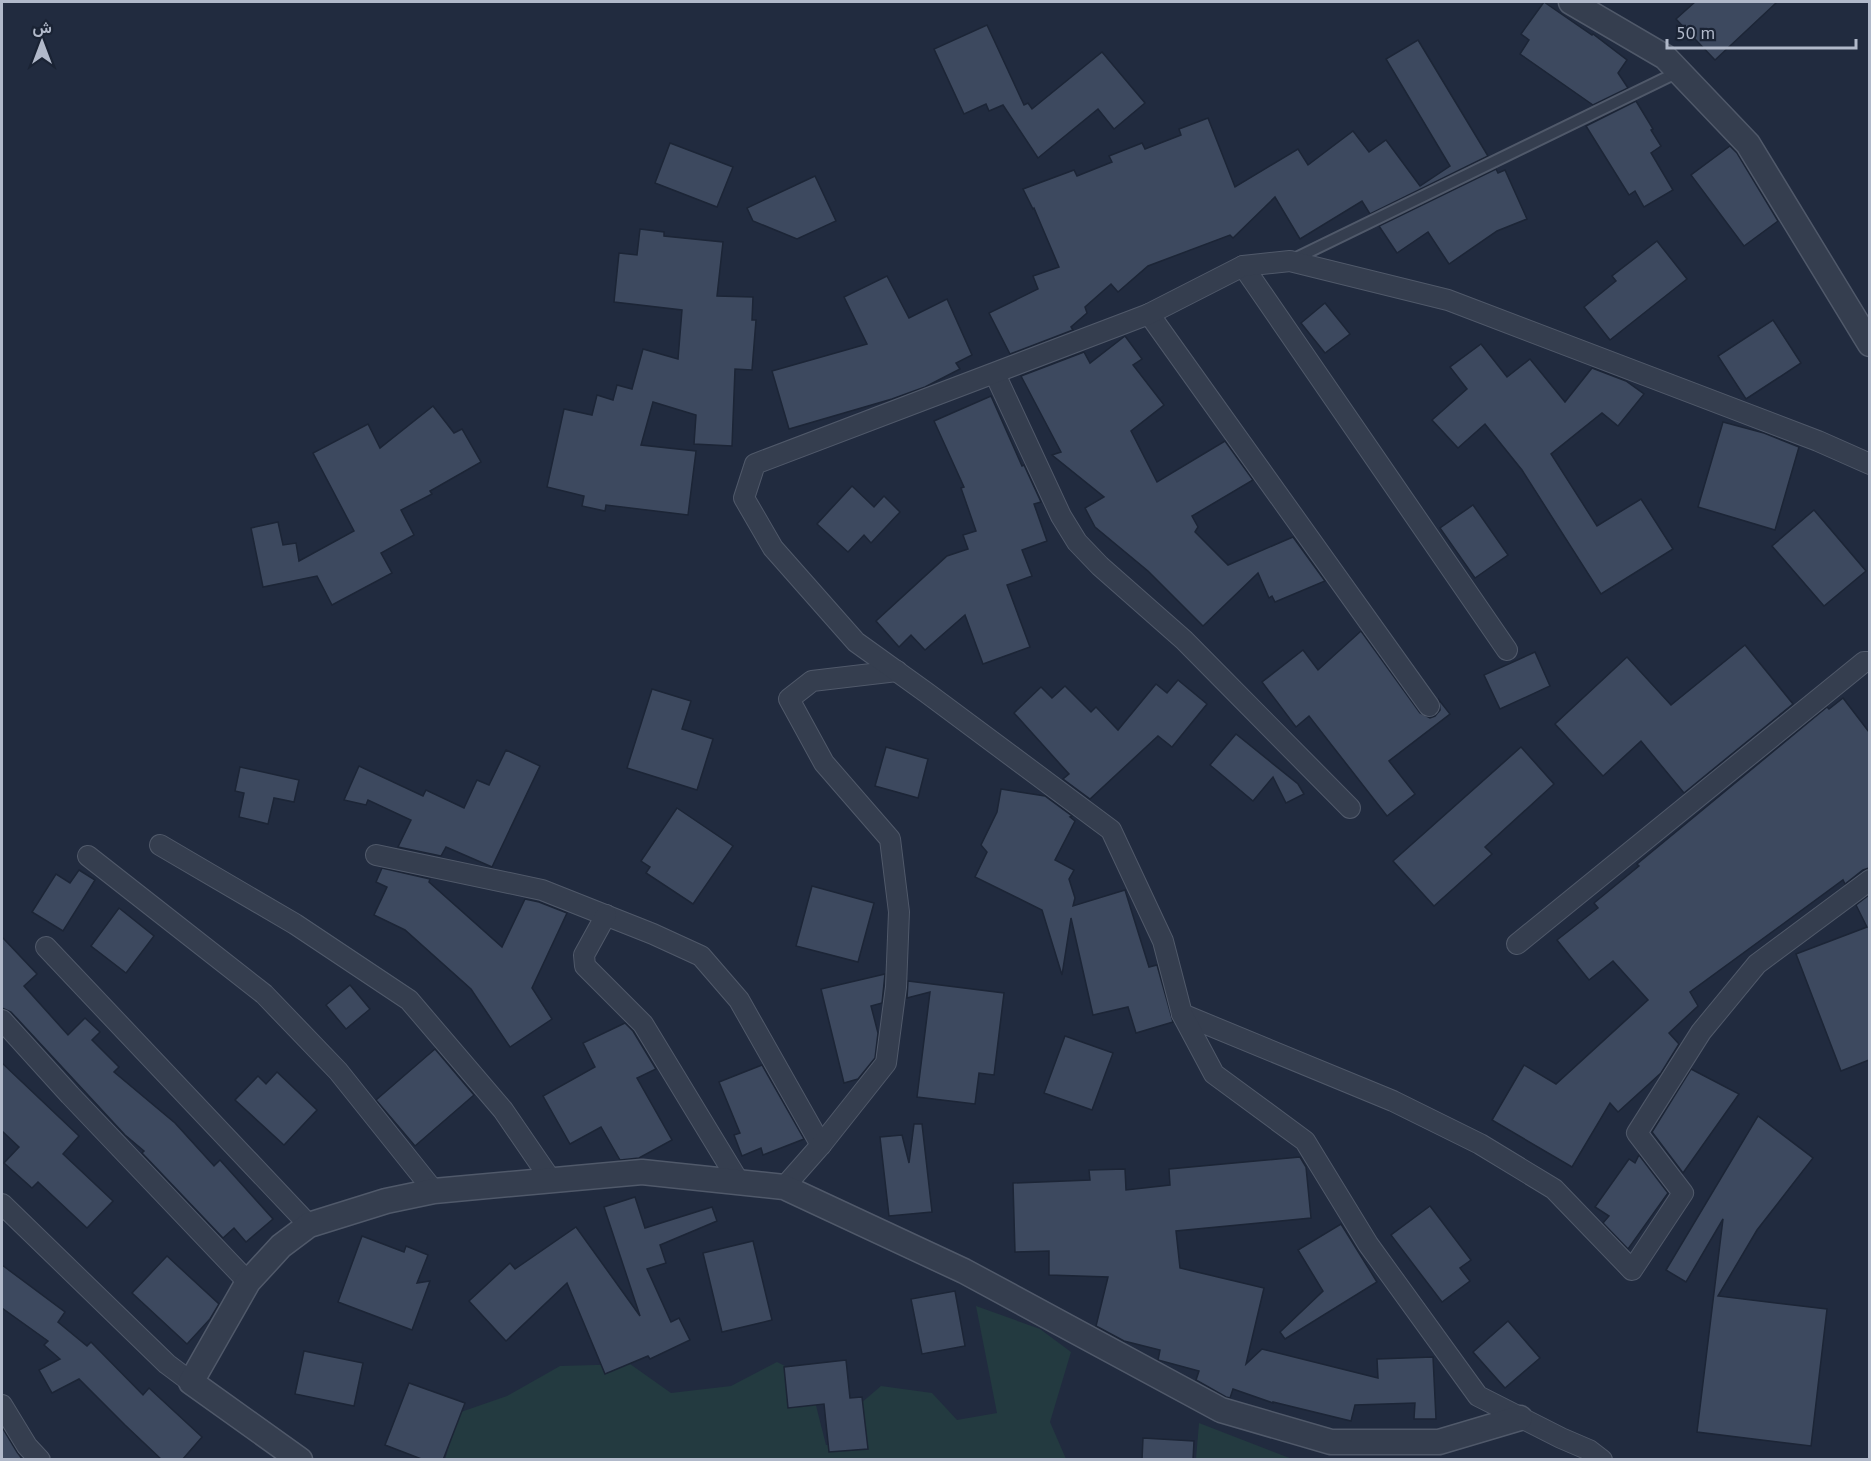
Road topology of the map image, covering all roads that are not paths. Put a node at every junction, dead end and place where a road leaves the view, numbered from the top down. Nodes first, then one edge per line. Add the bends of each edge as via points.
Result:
1 (1571, 2) edge
2 (1678, 72) junction
3 (1290, 261) junction
4 (1243, 266) junction
5 (1149, 314) junction
6 (1869, 344) edge
7 (995, 374) junction
8 (1869, 464) edge
9 (1507, 650) dead end
10 (1869, 662) edge
11 (897, 671) junction
12 (1429, 706) dead end
13 (1350, 808) dead end
14 (160, 845) dead end
15 (376, 855) dead end
16 (88, 856) dead end
17 (1869, 880) edge
18 (606, 915) junction
19 (1516, 944) dead end
20 (46, 947) dead end
21 (1182, 1014) junction
22 (2, 1020) edge
23 (821, 1145) junction
24 (551, 1180) junction
25 (739, 1182) junction
26 (784, 1187) junction
27 (434, 1191) junction
28 (2, 1204) edge
29 (309, 1225) junction
30 (248, 1282) junction
31 (191, 1382) junction
32 (2, 1405) edge
33 (1520, 1418) junction
34 (40, 1460) edge
35 (300, 1460) edge
36 (1602, 1460) edge

1 - 2 street via 1665,57
2 - 3 lane
2 - 6 street via 1748,144
3 - 4 street
3 - 8 street via 1448,300
4 - 5 street
4 - 9 street
5 - 7 street
5 - 12 street
7 - 11 street via 755,464 744,498 773,548 856,642
7 - 13 street via 1077,542 1184,640
10 - 19 street via 1863,662
11 - 21 street via 1112,830 1163,941
11 - 23 street via 812,681 789,699 824,763 890,838 899,912 896,987 886,1063
14 - 24 street via 295,924 409,1000 503,1110
15 - 18 street via 542,890
16 - 27 street via 264,994 338,1071
17 - 21 street via 1757,964 1701,1032 1637,1132 1683,1193 1632,1270 1554,1189 1480,1144 1393,1101
18 - 23 street via 701,956 740,1000
18 - 25 street via 584,955 585,966 644,1024
20 - 29 street
21 - 33 street via 1214,1074 1305,1141 1368,1244 1478,1396
22 - 30 street
23 - 26 street
24 - 25 street via 642,1172
24 - 27 street
25 - 26 street
26 - 33 street via 964,1271 1221,1410 1331,1442 1439,1442
27 - 29 street
28 - 31 street via 167,1364
29 - 30 street via 281,1246
30 - 31 street
31 - 35 street
32 - 34 street
33 - 36 street

